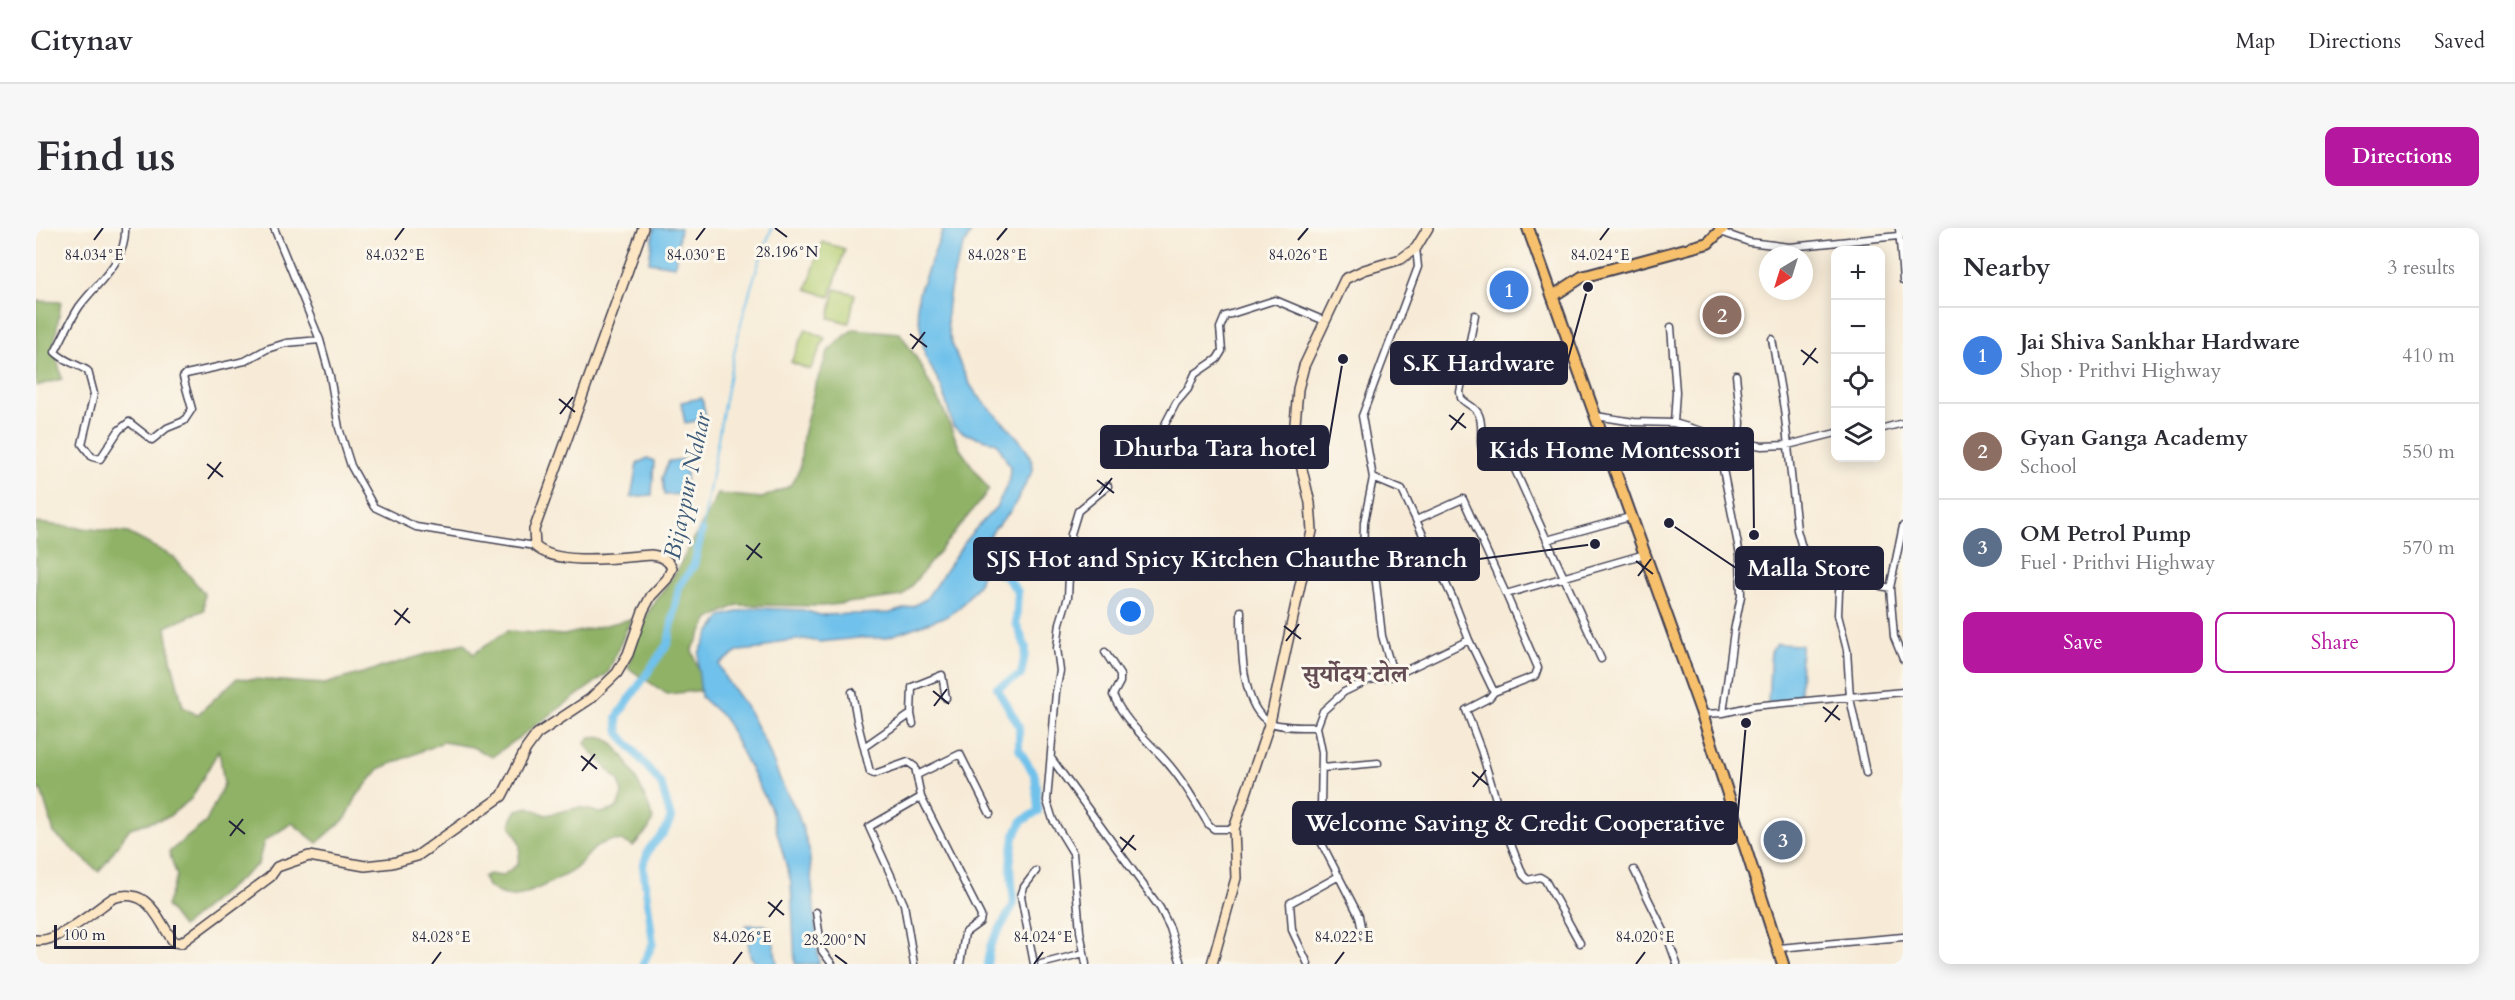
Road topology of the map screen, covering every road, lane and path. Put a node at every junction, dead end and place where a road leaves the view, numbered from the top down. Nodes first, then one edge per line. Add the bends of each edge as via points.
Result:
1 (125, 228) edge
2 (274, 228) edge
3 (643, 228) edge
4 (1428, 228) edge
5 (1528, 228) edge
6 (1899, 228) edge
7 (1722, 230) edge
8 (1898, 236) junction
9 (1416, 248) junction
10 (1903, 281) edge
11 (1553, 296) junction
12 (1475, 315) dead end
13 (1325, 321) junction
14 (1671, 327) dead end
15 (1772, 339) dead end
16 (320, 340) junction
17 (1736, 375) dead end
18 (1596, 416) junction
19 (1674, 423) junction
20 (1903, 423) edge
21 (1885, 428) edge
22 (1716, 434) junction
23 (1831, 434) edge
24 (1150, 441) dead end
25 (1739, 442) junction
26 (1788, 445) junction
27 (1373, 478) junction
28 (1108, 486) dead end
29 (1630, 517) junction
30 (1416, 520) junction
31 (1903, 526) edge
32 (1547, 540) junction
33 (535, 546) junction
34 (1645, 554) junction
35 (1564, 578) junction
36 (1843, 578) junction
37 (1890, 588) junction
38 (1506, 594) junction
39 (1241, 611) dead end
40 (1469, 640) junction
41 (1105, 652) dead end
42 (1601, 659) dead end
43 (1903, 659) edge
44 (1394, 675) junction
45 (852, 692) dead end
46 (1494, 692) junction
47 (1903, 692) edge
48 (946, 698) dead end
49 (1850, 698) junction
50 (1723, 713) junction
51 (911, 714) junction
52 (1702, 714) junction
53 (1270, 722) junction
54 (913, 724) dead end
55 (1317, 727) junction
56 (864, 747) junction
57 (1051, 759) junction
58 (1377, 763) dead end
59 (1322, 768) junction
60 (1866, 772) dead end
61 (917, 775) junction
62 (921, 797) junction
63 (990, 814) dead end
64 (1234, 829) junction
65 (1634, 870) dead end
66 (1036, 871) dead end
67 (1339, 876) junction
68 (816, 912) dead end
69 (1363, 937) dead end
70 (1903, 937) edge
71 (36, 940) edge
72 (1580, 943) dead end
73 (1779, 948) junction
74 (1084, 953) junction
75 (832, 964) edge
76 (915, 964) edge
77 (960, 964) edge
78 (1034, 964) edge
79 (1041, 964) edge
80 (1086, 964) edge
81 (1181, 964) edge
82 (1212, 964) edge
83 (1308, 964) edge
84 (1677, 964) edge
85 (1783, 964) edge

1 - 16 street via 119,258 79,307 55,352 88,371 94,394 82,444 92,457 100,459 129,422 152,440 184,421 192,409 183,382 186,374 245,361 286,344
2 - 16 street
3 - 33 main road via 534,530
4 - 9 main road
5 - 11 main road
6 - 8 street
7 - 8 street via 1749,242 1790,246
7 - 11 main road via 1708,243 1582,277
8 - 10 street
9 - 13 main road via 1391,263 1345,279
9 - 27 street via 1418,267 1362,416
11 - 18 main road
12 - 32 street via 1461,399 1479,415 1481,452 1486,458 1511,461
13 - 24 street via 1275,300 1225,316 1217,359 1195,374 1162,430
13 - 53 main road via 1298,389 1294,435 1310,503 1312,531
14 - 19 street
15 - 26 street
16 - 33 street via 345,448 374,507 416,527
17 - 25 street
18 - 19 street
18 - 29 main road
19 - 22 street
20 - 21 street
22 - 25 street
22 - 50 street via 1740,555 1741,596
23 - 26 street
25 - 26 street
26 - 36 street via 1803,551 1846,561
27 - 30 street via 1402,490
27 - 44 street via 1364,522 1363,559 1376,582 1382,636
28 - 57 street via 1078,511 1071,534 1068,597 1057,648 1060,671
29 - 32 street
29 - 34 main road
30 - 38 street via 1463,499
30 - 40 street
31 - 37 street
32 - 35 street
33 - 71 main road via 549,555 568,558 651,555 667,560 672,568 643,610 617,673 590,699 537,734 502,796 417,856 365,866 309,856 277,867 270,878 181,943 174,942 155,910 143,901 121,896 61,934 49,940
34 - 35 street
34 - 52 main road
35 - 38 street
35 - 42 street
36 - 37 street
36 - 49 street via 1838,615 1847,650
37 - 43 street via 1894,637
38 - 46 street via 1538,668 1537,673
39 - 53 street via 1242,663 1252,700
40 - 44 street
40 - 46 street
41 - 64 street via 1119,675 1113,695 1132,726 1188,787 1209,825 1214,829
44 - 55 street via 1369,680 1344,692 1323,711
45 - 56 street
46 - 72 street via 1466,710 1505,829 1523,875 1528,880 1540,877 1546,882
47 - 49 street
48 - 51 street via 942,675 912,687
49 - 50 street via 1753,706
49 - 60 street
50 - 52 street
51 - 54 street
51 - 56 street
52 - 73 main road
53 - 55 street
53 - 64 main road
55 - 59 street
56 - 61 street via 870,772 908,762
57 - 74 street via 1048,812 1073,853
57 - 81 street via 1160,908
58 - 59 street
59 - 67 street via 1318,836
61 - 62 street
61 - 63 street via 960,754
62 - 76 street via 869,827 904,904
62 - 77 street via 981,916 980,922 965,933
64 - 82 main road via 1236,878
65 - 84 street
66 - 78 street via 1021,896
67 - 69 street via 1359,916
67 - 83 street via 1290,903 1292,930
68 - 75 street via 822,951
70 - 73 street
73 - 85 main road
74 - 79 street
74 - 80 street

